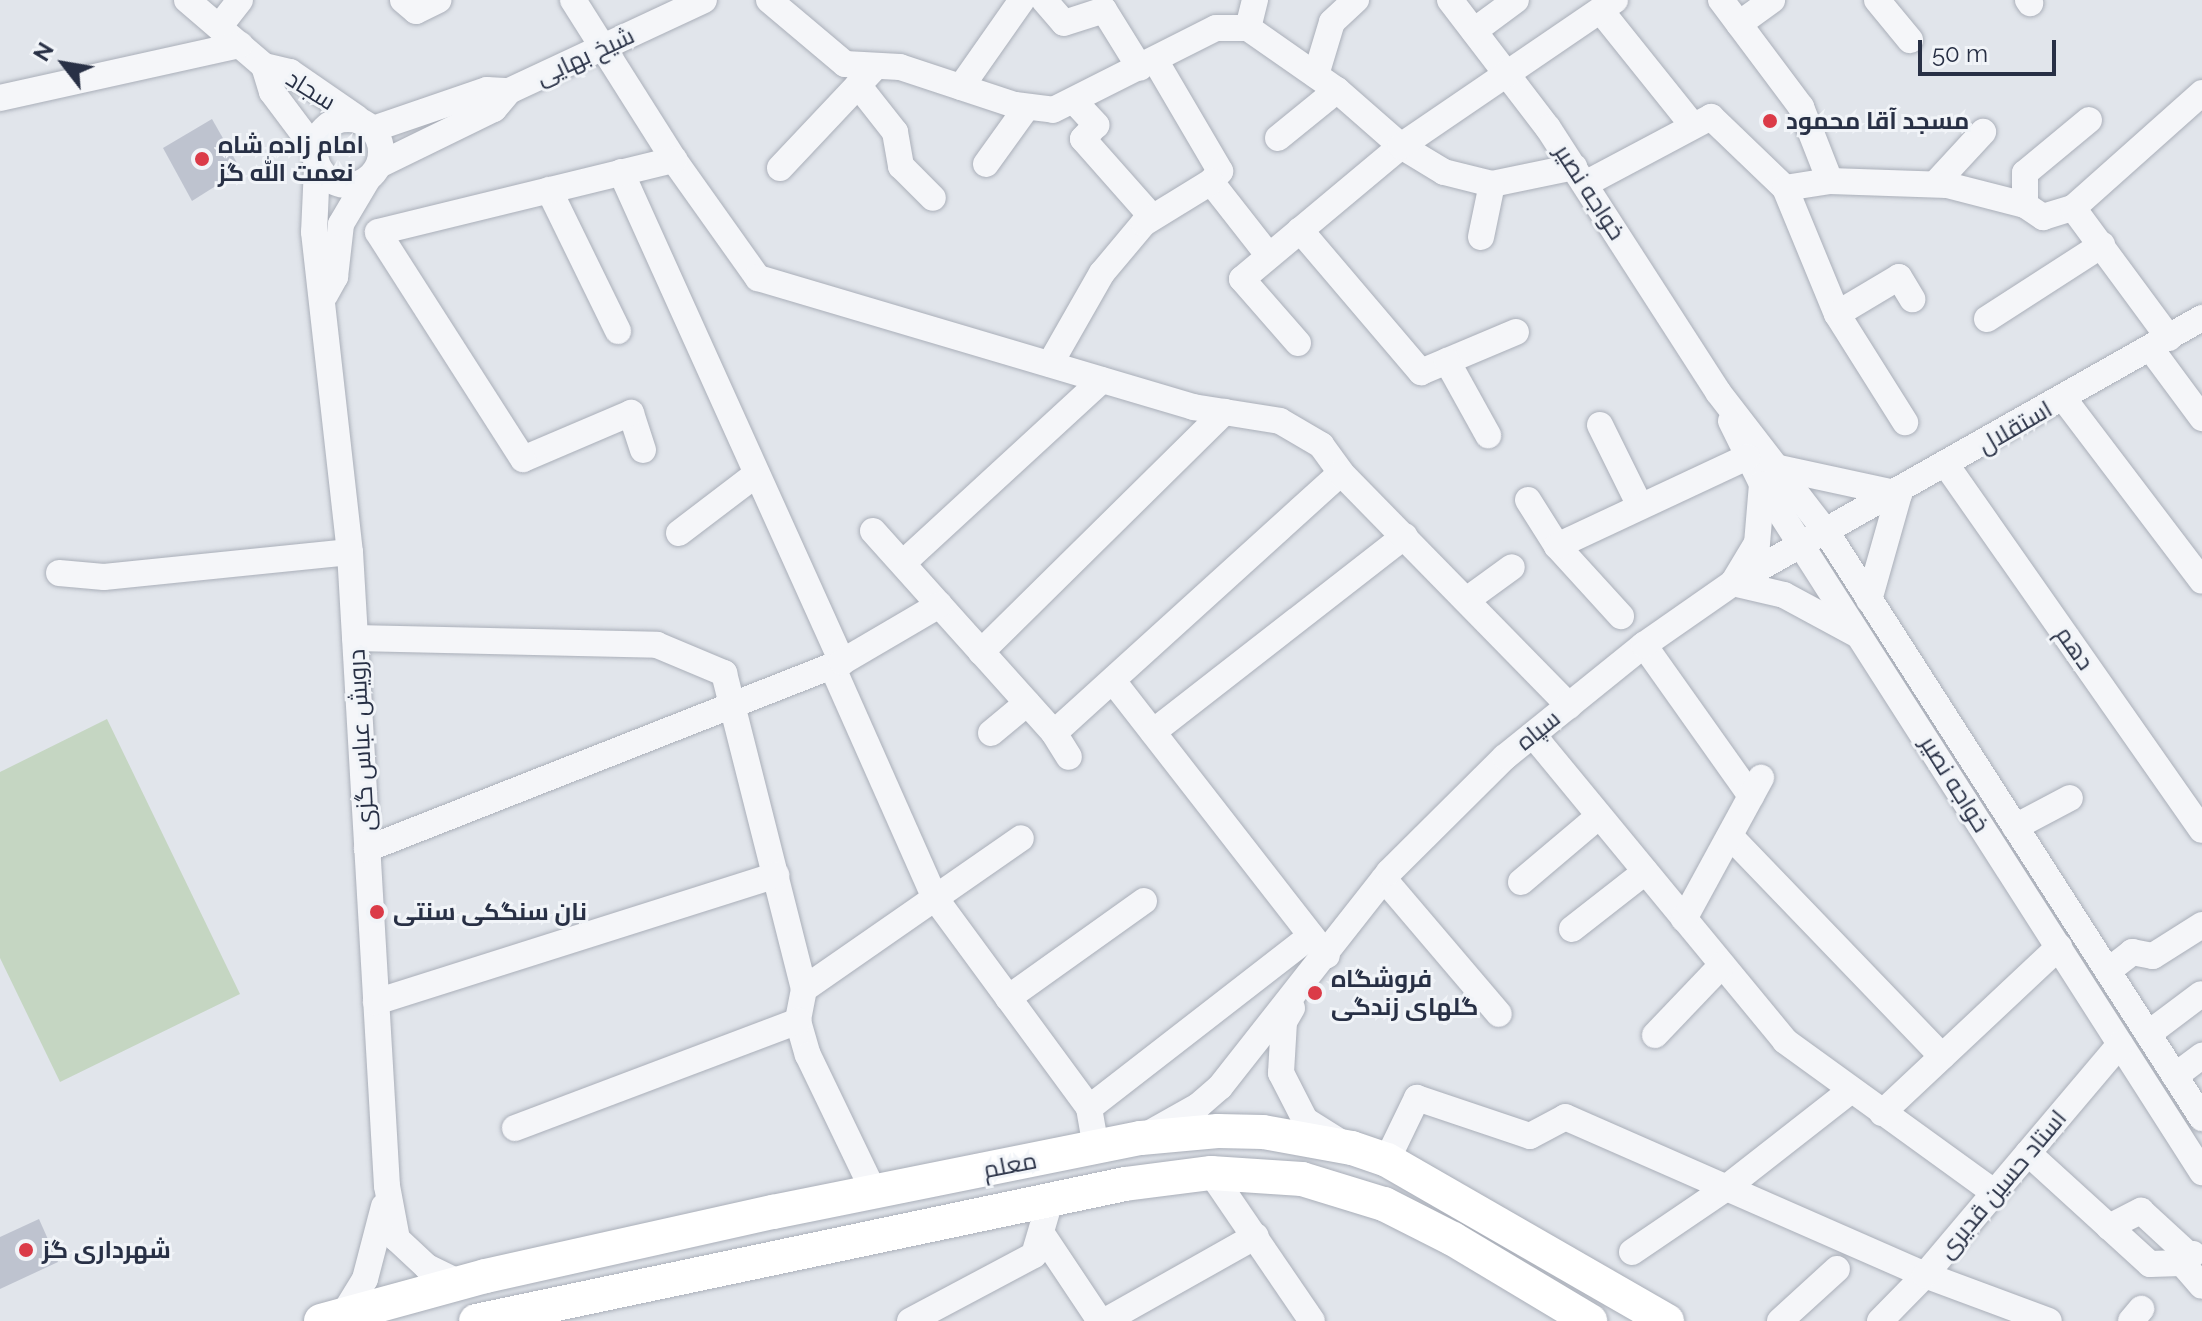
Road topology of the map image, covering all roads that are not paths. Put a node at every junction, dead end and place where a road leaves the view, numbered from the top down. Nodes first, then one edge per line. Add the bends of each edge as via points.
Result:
1 (187, 0) edge
2 (240, 0) edge
3 (403, 0) edge
4 (439, 0) edge
5 (573, 0) edge
6 (704, 0) edge
7 (769, 0) edge
8 (1022, 0) edge
9 (1044, 0) edge
10 (1255, 0) edge
11 (1356, 0) edge
12 (1450, 0) edge
13 (1516, 0) edge
14 (1721, 0) edge
15 (1772, 0) edge
16 (1877, 0) edge
17 (1608, 6) edge
18 (1739, 24) junction
19 (219, 27) junction
20 (1248, 28) junction
21 (1474, 31) junction
22 (1910, 40) dead end
23 (240, 45) junction
24 (600, 49) junction
25 (1147, 64) junction
26 (264, 66) junction
27 (876, 66) junction
28 (1506, 73) junction
29 (1326, 83) junction
30 (858, 85) junction
31 (961, 87) junction
32 (509, 91) junction
33 (2202, 93) edge
34 (0, 98) edge
35 (1074, 101) junction
36 (1027, 107) junction
37 (2089, 120) dead end
38 (365, 124) junction
39 (1693, 126) junction
40 (1983, 132) dead end
41 (1278, 138) dead end
42 (1401, 146) junction
43 (315, 157) junction
44 (674, 160) junction
45 (986, 164) dead end
46 (780, 168) dead end
47 (373, 172) junction
48 (621, 172) junction
49 (1580, 176) junction
50 (1830, 181) junction
51 (1211, 182) junction
52 (1492, 184) junction
53 (1935, 184) junction
54 (1785, 188) junction
55 (549, 190) junction
56 (933, 198) dead end
57 (2025, 205) junction
58 (2073, 208) junction
59 (1152, 217) junction
60 (1300, 230) junction
61 (1481, 237) dead end
62 (2102, 245) junction
63 (1269, 256) junction
64 (325, 295) junction
65 (1912, 299) dead end
66 (1837, 314) junction
67 (2202, 318) edge
68 (1987, 319) dead end
69 (618, 331) dead end
70 (1516, 332) dead end
71 (1298, 343) dead end
72 (2160, 344) junction
73 (1447, 361) junction
74 (1050, 364) junction
75 (1102, 380) junction
76 (1718, 392) junction
77 (2064, 399) junction
78 (1224, 412) junction
79 (2202, 418) edge
80 (1905, 422) dead end
81 (1600, 425) dead end
82 (1488, 435) dead end
83 (643, 450) dead end
84 (1747, 457) junction
85 (1947, 466) junction
86 (1341, 473) junction
87 (755, 475) junction
88 (1770, 476) junction
89 (1899, 494) junction
90 (1528, 500) dead end
91 (1640, 506) junction
92 (873, 531) dead end
93 (679, 533) dead end
94 (1827, 533) junction
95 (1405, 536) junction
96 (1557, 546) junction
97 (1803, 548) junction
98 (350, 552) junction
99 (903, 563) junction
100 (1512, 567) dead end
101 (59, 573) dead end
102 (2202, 581) edge
103 (1733, 583) junction
104 (1468, 599) junction
105 (1869, 600) junction
106 (939, 605) junction
107 (1621, 616) dead end
108 (355, 638) junction
109 (1862, 638) junction
110 (1644, 645) junction
111 (981, 652) junction
112 (837, 664) junction
113 (1113, 681) junction
114 (733, 703) junction
115 (1027, 703) junction
116 (1569, 706) junction
117 (1153, 732) junction
118 (991, 733) dead end
119 (1054, 733) junction
120 (1533, 735) junction
121 (1069, 757) dead end
122 (1990, 788) junction
123 (2070, 798) dead end
124 (1967, 802) junction
125 (1599, 816) junction
126 (2015, 827) junction
127 (2202, 830) edge
128 (1730, 836) junction
129 (1021, 838) dead end
130 (367, 849) junction
131 (1645, 872) junction
132 (776, 875) junction
133 (1384, 879) junction
134 (1521, 882) dead end
135 (935, 898) junction
136 (1144, 901) dead end
137 (1684, 919) junction
138 (2202, 925) edge
139 (1572, 929) dead end
140 (2059, 947) junction
141 (1319, 953) junction
142 (1722, 965) junction
143 (2108, 971) junction
144 (804, 989) junction
145 (2201, 994) edge
146 (1008, 998) junction
147 (376, 1002) junction
148 (1499, 1014) dead end
149 (798, 1021) junction
150 (2148, 1034) junction
151 (1655, 1035) dead end
152 (2120, 1044) junction
153 (1942, 1056) junction
154 (2202, 1056) edge
155 (2175, 1076) junction
156 (1850, 1091) junction
157 (1089, 1108) junction
158 (1882, 1113) junction
159 (2202, 1118) edge
160 (515, 1128) dead end
161 (1141, 1138) junction
162 (1096, 1147) junction
163 (1352, 1148) junction
164 (2028, 1153) junction
165 (1387, 1160) junction
166 (2202, 1172) edge
167 (1211, 1173) junction
168 (387, 1186) junction
169 (1726, 1188) junction
170 (874, 1192) junction
171 (1995, 1193) junction
172 (1050, 1201) junction
173 (773, 1212) junction
174 (1042, 1234) junction
175 (1256, 1236) junction
176 (1632, 1252) dead end
177 (2191, 1255) edge
178 (1837, 1269) dead end
179 (1925, 1275) junction
180 (460, 1283) junction
181 (657, 1284) junction
182 (2202, 1286) edge
183 (940, 1314) edge
184 (1300, 1317) edge
185 (332, 1318) edge
186 (1585, 1319) edge
187 (476, 1321) edge
188 (910, 1321) edge
189 (1102, 1321) edge
190 (1667, 1321) edge
191 (1780, 1321) edge
192 (1880, 1321) edge
193 (2049, 1321) edge

1 - 19 street, سجاد
2 - 19 street
3 - 4 street via 416,11
5 - 24 street
6 - 24 street, شیخ بهایی
7 - 27 street via 845,64
8 - 31 street
9 - 25 street via 1064,23 1104,10
10 - 20 street
11 - 29 street via 1332,22
12 - 21 street, خواجه نصیر
13 - 21 street
14 - 18 street
15 - 18 street
16 - 22 street
17 - 28 street
17 - 39 street
18 - 50 street via 1801,107
19 - 23 street, سجاد
20 - 25 street via 1216,28
20 - 29 street
21 - 28 street, خواجه نصیر
23 - 26 street, سجاد
23 - 34 street
24 - 32 street, شیخ بهایی
24 - 44 street
25 - 35 street
25 - 51 street via 1220,171
26 - 38 street, سجاد via 290,72
26 - 43 street, سجاد via 272,92
27 - 30 street
27 - 31 street via 900,67
28 - 42 street
28 - 49 street, خواجه نصیر
29 - 41 street
29 - 42 street
30 - 46 street
30 - 56 street via 895,132 901,166
31 - 36 street
32 - 38 street, شیخ بهایی via 487,90
32 - 47 street, شیخ بهایی via 494,109
33 - 58 street
35 - 36 street via 1053,110
35 - 59 street via 1096,125 1083,139
36 - 45 street
37 - 57 street via 2025,173
38 - 43 street via 337,119 321,130
38 - 47 street via 381,146
39 - 49 street
39 - 54 street via 1711,117
40 - 53 street
42 - 52 street via 1444,172
42 - 60 street
43 - 47 street via 339,184
43 - 64 street, درویش عباس گزی via 314,232
44 - 48 street
44 - 74 street via 758,278
47 - 64 street, درویش عباس گزی via 341,224 335,277
48 - 55 street
48 - 87 street
49 - 52 street
49 - 76 street, خواجه نصیر
50 - 53 street
50 - 54 street
51 - 59 street
51 - 63 street
52 - 61 street
53 - 57 street
54 - 66 street
55 - 69 street
55 - 83 street via 378,232 523,459 631,413
57 - 58 street via 2043,217
58 - 62 street
59 - 74 street via 1102,273
60 - 63 street
60 - 73 street via 1421,372
62 - 68 street
62 - 72 street
63 - 71 street via 1242,279
64 - 98 street, درویش عباس گزی
65 - 66 street via 1899,277
66 - 80 street
67 - 72 street, استقلال
70 - 73 street
72 - 77 street, استقلال
72 - 79 street
73 - 82 street
74 - 75 street
75 - 78 street
75 - 99 street
76 - 84 street, خواجه نصیر
76 - 88 street, خواجه نصیر
77 - 85 street, استقلال
77 - 102 street
78 - 86 street via 1280,421 1321,445
78 - 111 street
81 - 91 street
84 - 88 street, خواجه نصیر
84 - 91 street
85 - 89 street, استقلال
85 - 127 street, دهم
86 - 95 street
86 - 113 street
87 - 93 street
87 - 112 street
88 - 89 street
88 - 94 street, خواجه نصیر
88 - 97 street, خواجه نصیر
88 - 103 street via 1757,543
89 - 94 street, استقلال
89 - 105 street
90 - 96 street
91 - 96 street
92 - 99 street
94 - 97 street, استقلال
94 - 105 street, خواجه نصیر
95 - 104 street
95 - 117 street
96 - 107 street
97 - 103 street, سپاه
97 - 109 street, خواجه نصیر
98 - 101 street via 104,577
98 - 108 street, درویش عباس گزی
99 - 106 street
100 - 104 street
103 - 109 street via 1784,595
103 - 110 street, سپاه
104 - 116 street
105 - 122 street, خواجه نصیر
106 - 111 street
106 - 112 street
108 - 114 street via 657,645 724,673
108 - 130 street, درویش عباس گزی
109 - 124 street, خواجه نصیر
110 - 116 street, سپاه
110 - 128 street via 1756,787
111 - 115 street
112 - 114 street
112 - 135 street
113 - 117 street
113 - 119 street
114 - 130 street
114 - 132 street
115 - 118 street
115 - 119 street
116 - 120 street, سپاه
117 - 141 street
119 - 121 street
120 - 125 street
120 - 133 street, سپاه
122 - 124 street
122 - 126 street, خواجه نصیر
123 - 126 street
124 - 140 street, خواجه نصیر
125 - 131 street
125 - 134 street
126 - 143 street, خواجه نصیر
128 - 137 street
128 - 153 street
129 - 135 street
130 - 147 street, درویش عباس گزی
131 - 137 street
131 - 139 street
132 - 144 street
132 - 147 street
133 - 141 street, سپاه
133 - 148 street
135 - 144 street
135 - 146 street
136 - 146 street
137 - 142 street
138 - 143 street via 2153,956 2132,952
140 - 152 street, خواجه نصیر
140 - 153 street
141 - 157 street
141 - 161 street via 1220,1087 1198,1106
141 - 163 street via 1284,1022 1281,1073 1305,1120
142 - 151 street
142 - 156 street via 1785,1041
143 - 150 street, خواجه نصیر
144 - 149 street
145 - 150 street
146 - 157 street
147 - 168 street, درویش عباس گزی
149 - 160 street
149 - 170 street via 808,1055
150 - 155 street, خواجه نصیر
152 - 164 street, استاد حسین قدیری
152 - 166 street, خواجه نصیر
153 - 158 street
154 - 155 street
155 - 159 street, خواجه نصیر
156 - 158 street
156 - 169 street
157 - 162 street
158 - 171 street
161 - 162 main road, معلم
161 - 163 main road, معلم via 1263,1132
162 - 170 main road, معلم
163 - 165 main road, معلم
164 - 171 street, استاد حسین قدیری
164 - 177 street via 2109,1227 2141,1211
165 - 169 street via 1417,1098 1530,1136 1565,1117
165 - 190 main road, معلم
167 - 172 main road, معلم
167 - 175 street
167 - 186 main road, معلم via 1302,1179 1384,1204
168 - 180 street via 397,1239 427,1267
168 - 185 street via 379,1240 365,1279
169 - 176 street
169 - 179 street
170 - 173 main road, معلم
171 - 179 street, استاد حسین قدیری
172 - 174 street
172 - 181 main road, معلم
173 - 180 main road, معلم
173 - 181 main road via 762,1245 677,1267
174 - 183 street via 1034,1255
174 - 189 street
175 - 184 street
175 - 189 street
177 - 182 street
178 - 191 street
179 - 192 street, استاد حسین قدیری
179 - 193 street
180 - 185 main road, معلم
181 - 187 main road, معلم
183 - 188 street

